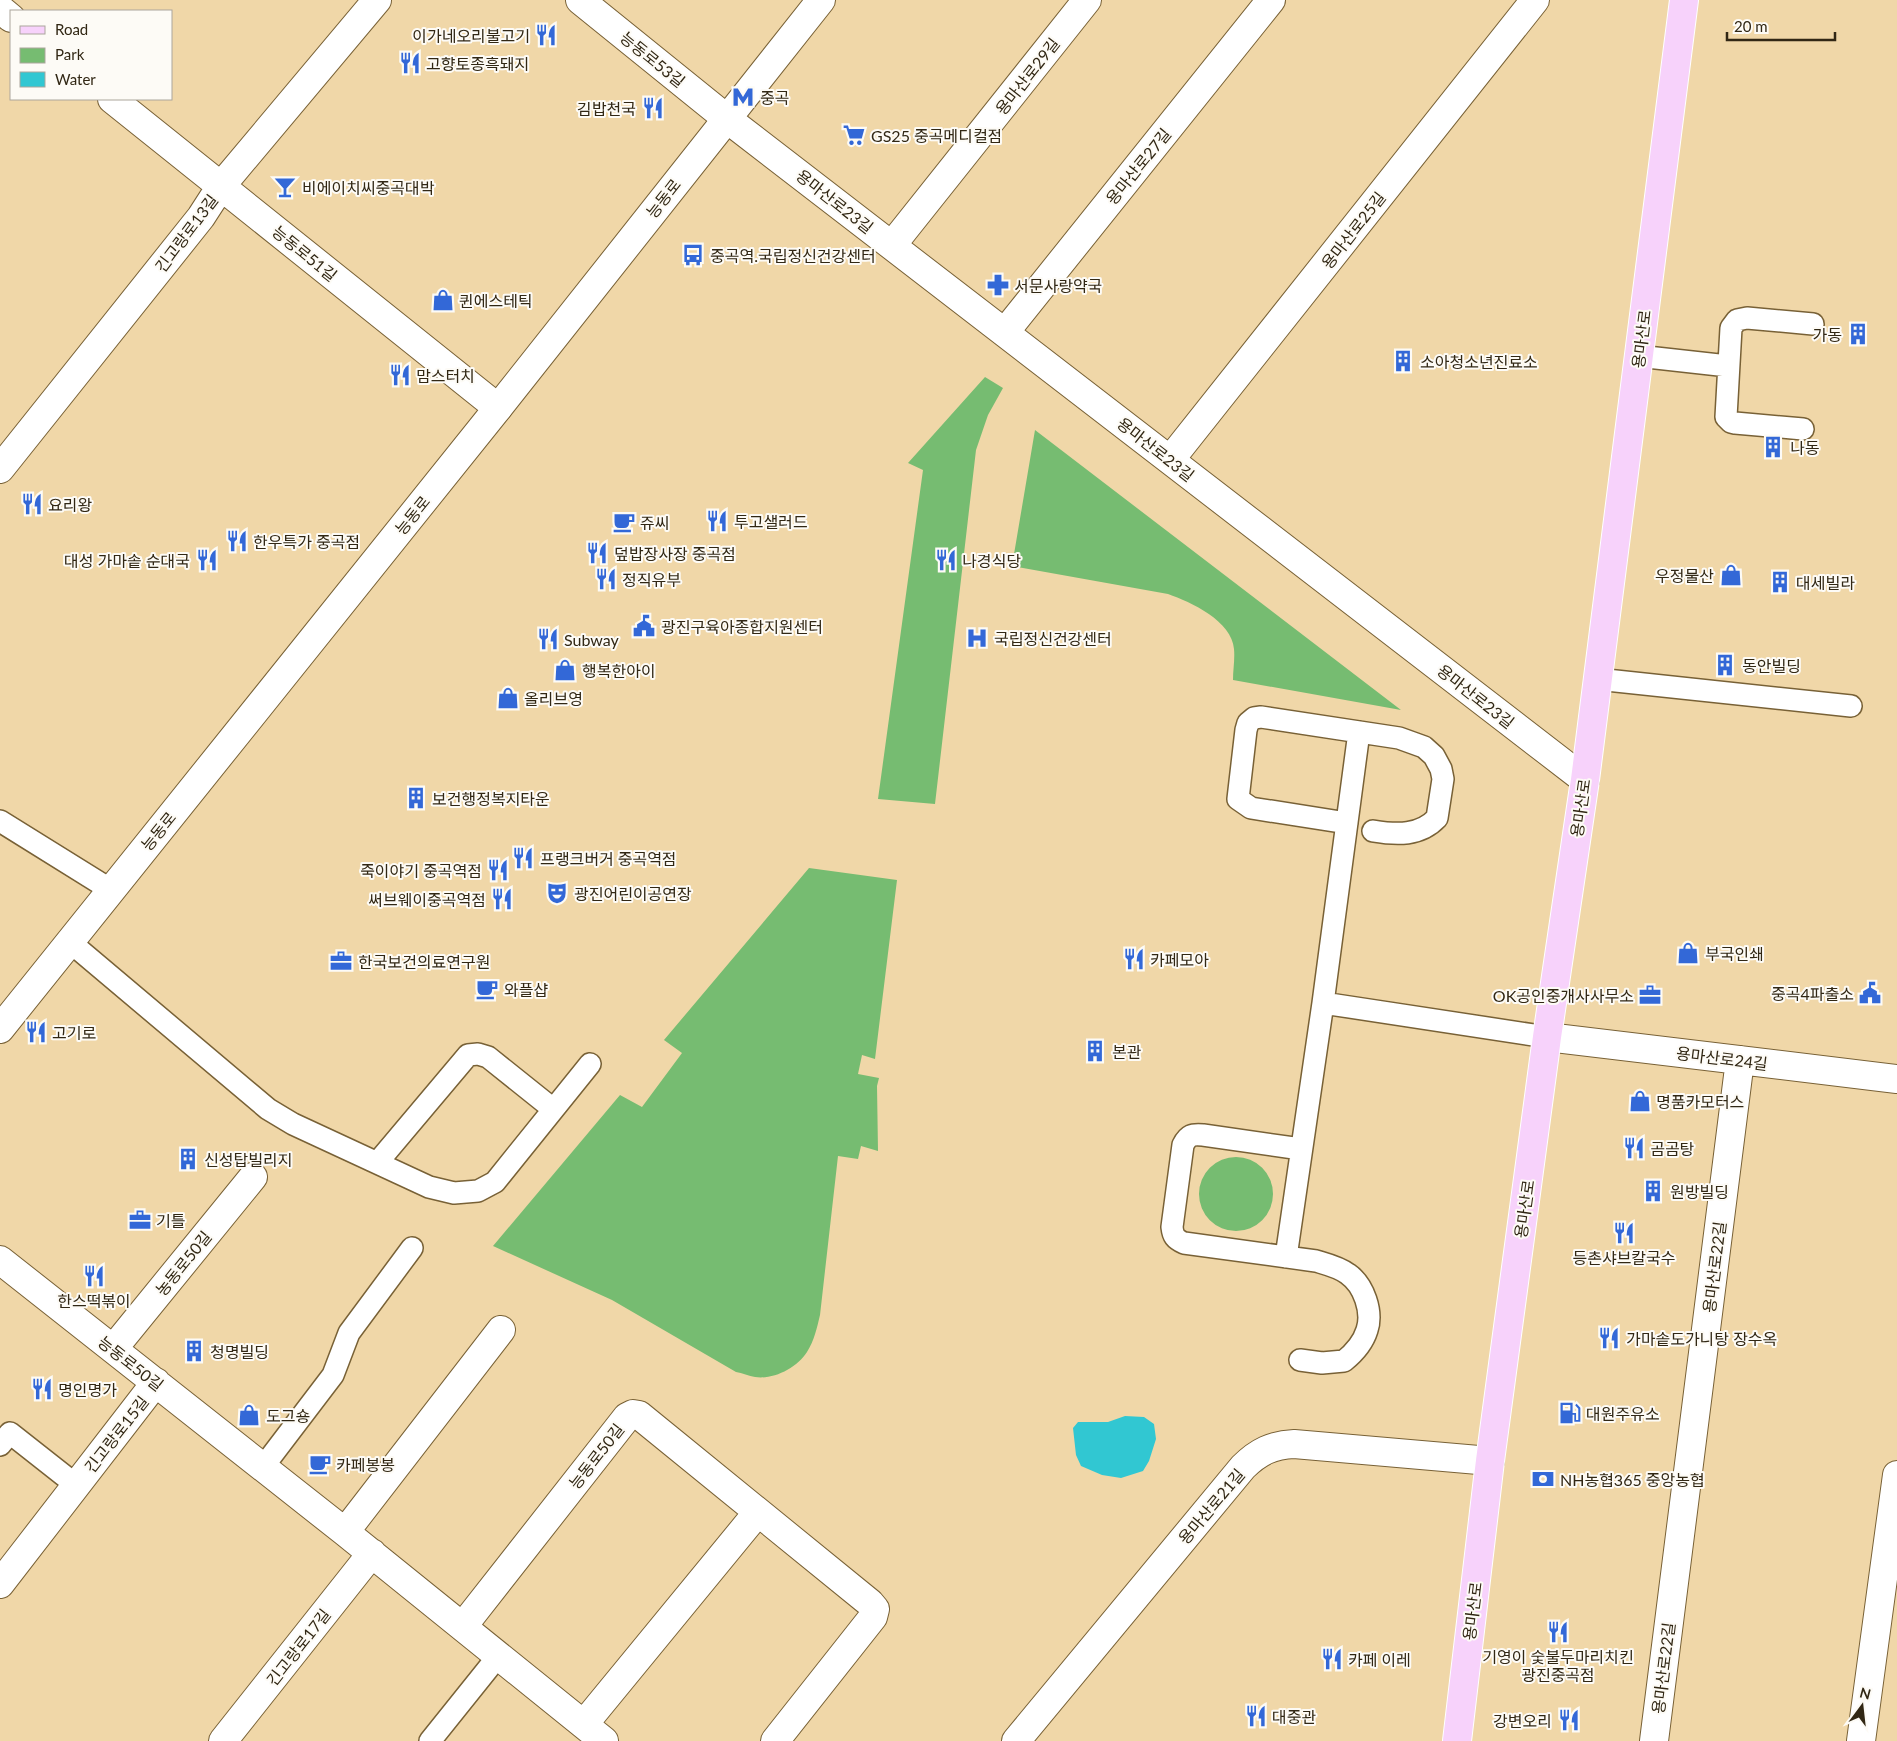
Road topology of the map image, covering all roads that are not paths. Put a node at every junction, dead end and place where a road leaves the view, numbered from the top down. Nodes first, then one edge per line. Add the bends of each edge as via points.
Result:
1 (377, 0) edge
2 (580, 0) edge
3 (821, 0) edge
4 (1087, 0) edge
5 (1271, 0) edge
6 (1535, 0) edge
7 (1684, 0) edge
8 (0, 9) edge
9 (10, 17) edge
10 (113, 100) edge
11 (726, 118) junction
12 (221, 186) junction
13 (892, 245) junction
14 (1812, 324) dead end
15 (1004, 332) junction
16 (1638, 356) junction
17 (1728, 366) junction
18 (498, 408) junction
19 (1803, 429) dead end
20 (1170, 460) junction
21 (0, 469) edge
22 (1598, 678) junction
23 (1851, 706) dead end
24 (1359, 732) junction
25 (1585, 780) junction
26 (0, 821) edge
27 (1347, 823) junction
28 (1373, 831) dead end
29 (111, 890) junction
30 (70, 942) junction
31 (1323, 1003) junction
32 (0, 1029) edge
33 (1547, 1037) junction
34 (1740, 1060) junction
35 (590, 1064) dead end
36 (1897, 1079) edge
37 (554, 1110) junction
38 (1301, 1149) junction
39 (377, 1163) junction
40 (253, 1177) dead end
41 (412, 1248) dead end
42 (1286, 1257) junction
43 (0, 1260) edge
44 (501, 1330) dead end
45 (114, 1349) junction
46 (1300, 1360) dead end
47 (156, 1382) junction
48 (0, 1445) edge
49 (1490, 1461) junction
50 (263, 1467) junction
51 (1897, 1475) edge
52 (76, 1485) junction
53 (758, 1512) junction
54 (346, 1532) junction
55 (372, 1553) junction
56 (0, 1584) edge
57 (463, 1626) junction
58 (499, 1656) junction
59 (594, 1733) edge
60 (223, 1741) edge
61 (430, 1741) edge
62 (775, 1741) edge
63 (1016, 1741) edge
64 (1457, 1741) edge
65 (1654, 1741) edge
66 (1861, 1741) edge

1 - 12 street, 긴고랑로13길
2 - 11 street, 능동로53길
3 - 11 street, 능동로
4 - 13 street, 용마산로29길
5 - 15 street, 용마산로27길
6 - 20 street, 용마산로25길
7 - 16 main road, 용마산로
8 - 9 street
10 - 12 street, 능동로51길
11 - 13 street, 용마산로23길
11 - 18 street, 능동로
12 - 18 street, 능동로51길
12 - 21 street, 긴고랑로13길 via 201,217
13 - 15 street, 용마산로23길
14 - 17 lane via 1747,318 1737,320 1731,328
15 - 20 street, 용마산로23길
16 - 17 lane
16 - 22 main road, 용마산로
17 - 19 lane via 1725,414 1731,422
18 - 29 street, 능동로
20 - 25 street, 용마산로23길
22 - 23 lane
22 - 25 main road, 용마산로
24 - 27 lane
24 - 27 lane via 1261,717 1248,723 1246,730 1238,799 1251,808
24 - 28 lane via 1399,738 1424,747 1434,756 1443,779 1440,809 1432,824 1423,830 1398,835
25 - 33 main road, 용마산로
26 - 29 lane
27 - 31 lane
29 - 30 street, 능동로
30 - 32 street, 능동로
30 - 39 lane via 268,1109
31 - 33 lane
31 - 38 lane
33 - 34 street, 용마산로24길
33 - 49 main road, 용마산로
34 - 36 street, 용마산로24길
34 - 65 street, 용마산로22길
35 - 37 lane
37 - 39 lane via 495,1182 478,1191 454,1193 429,1187
37 - 39 lane via 488,1057 468,1056
38 - 42 lane
38 - 42 lane via 1194,1134 1183,1145 1180,1163 1172,1227 1176,1240
40 - 45 street, 농동로50길
41 - 50 lane via 349,1332 333,1375
42 - 46 lane via 1328,1264 1348,1274 1360,1286 1366,1300 1368,1329 1352,1354 1344,1361 1334,1363
43 - 45 street, 능동로50길
44 - 54 street
45 - 47 street, 능동로50길
47 - 50 street, 능동로50길
47 - 52 street, 긴고랑로15길
48 - 52 lane, 긴고랑로15길 via 10,1433
49 - 63 street, 용마산로21길 via 1294,1444 1266,1449 1254,1456
49 - 64 main road, 용마산로
50 - 54 street, 능동로50길
51 - 66 street
52 - 56 street, 긴고랑로15길
53 - 57 street, 능동로50길 via 641,1416 630,1414
53 - 59 street, 능동로50길
53 - 62 street, 능동로50길 via 875,1609 873,1617
54 - 55 street, 능동로50길
55 - 57 street, 능동로50길
55 - 60 street, 긴고랑로17길
57 - 58 street, 능동로50길
58 - 59 street, 능동로50길
58 - 61 lane

